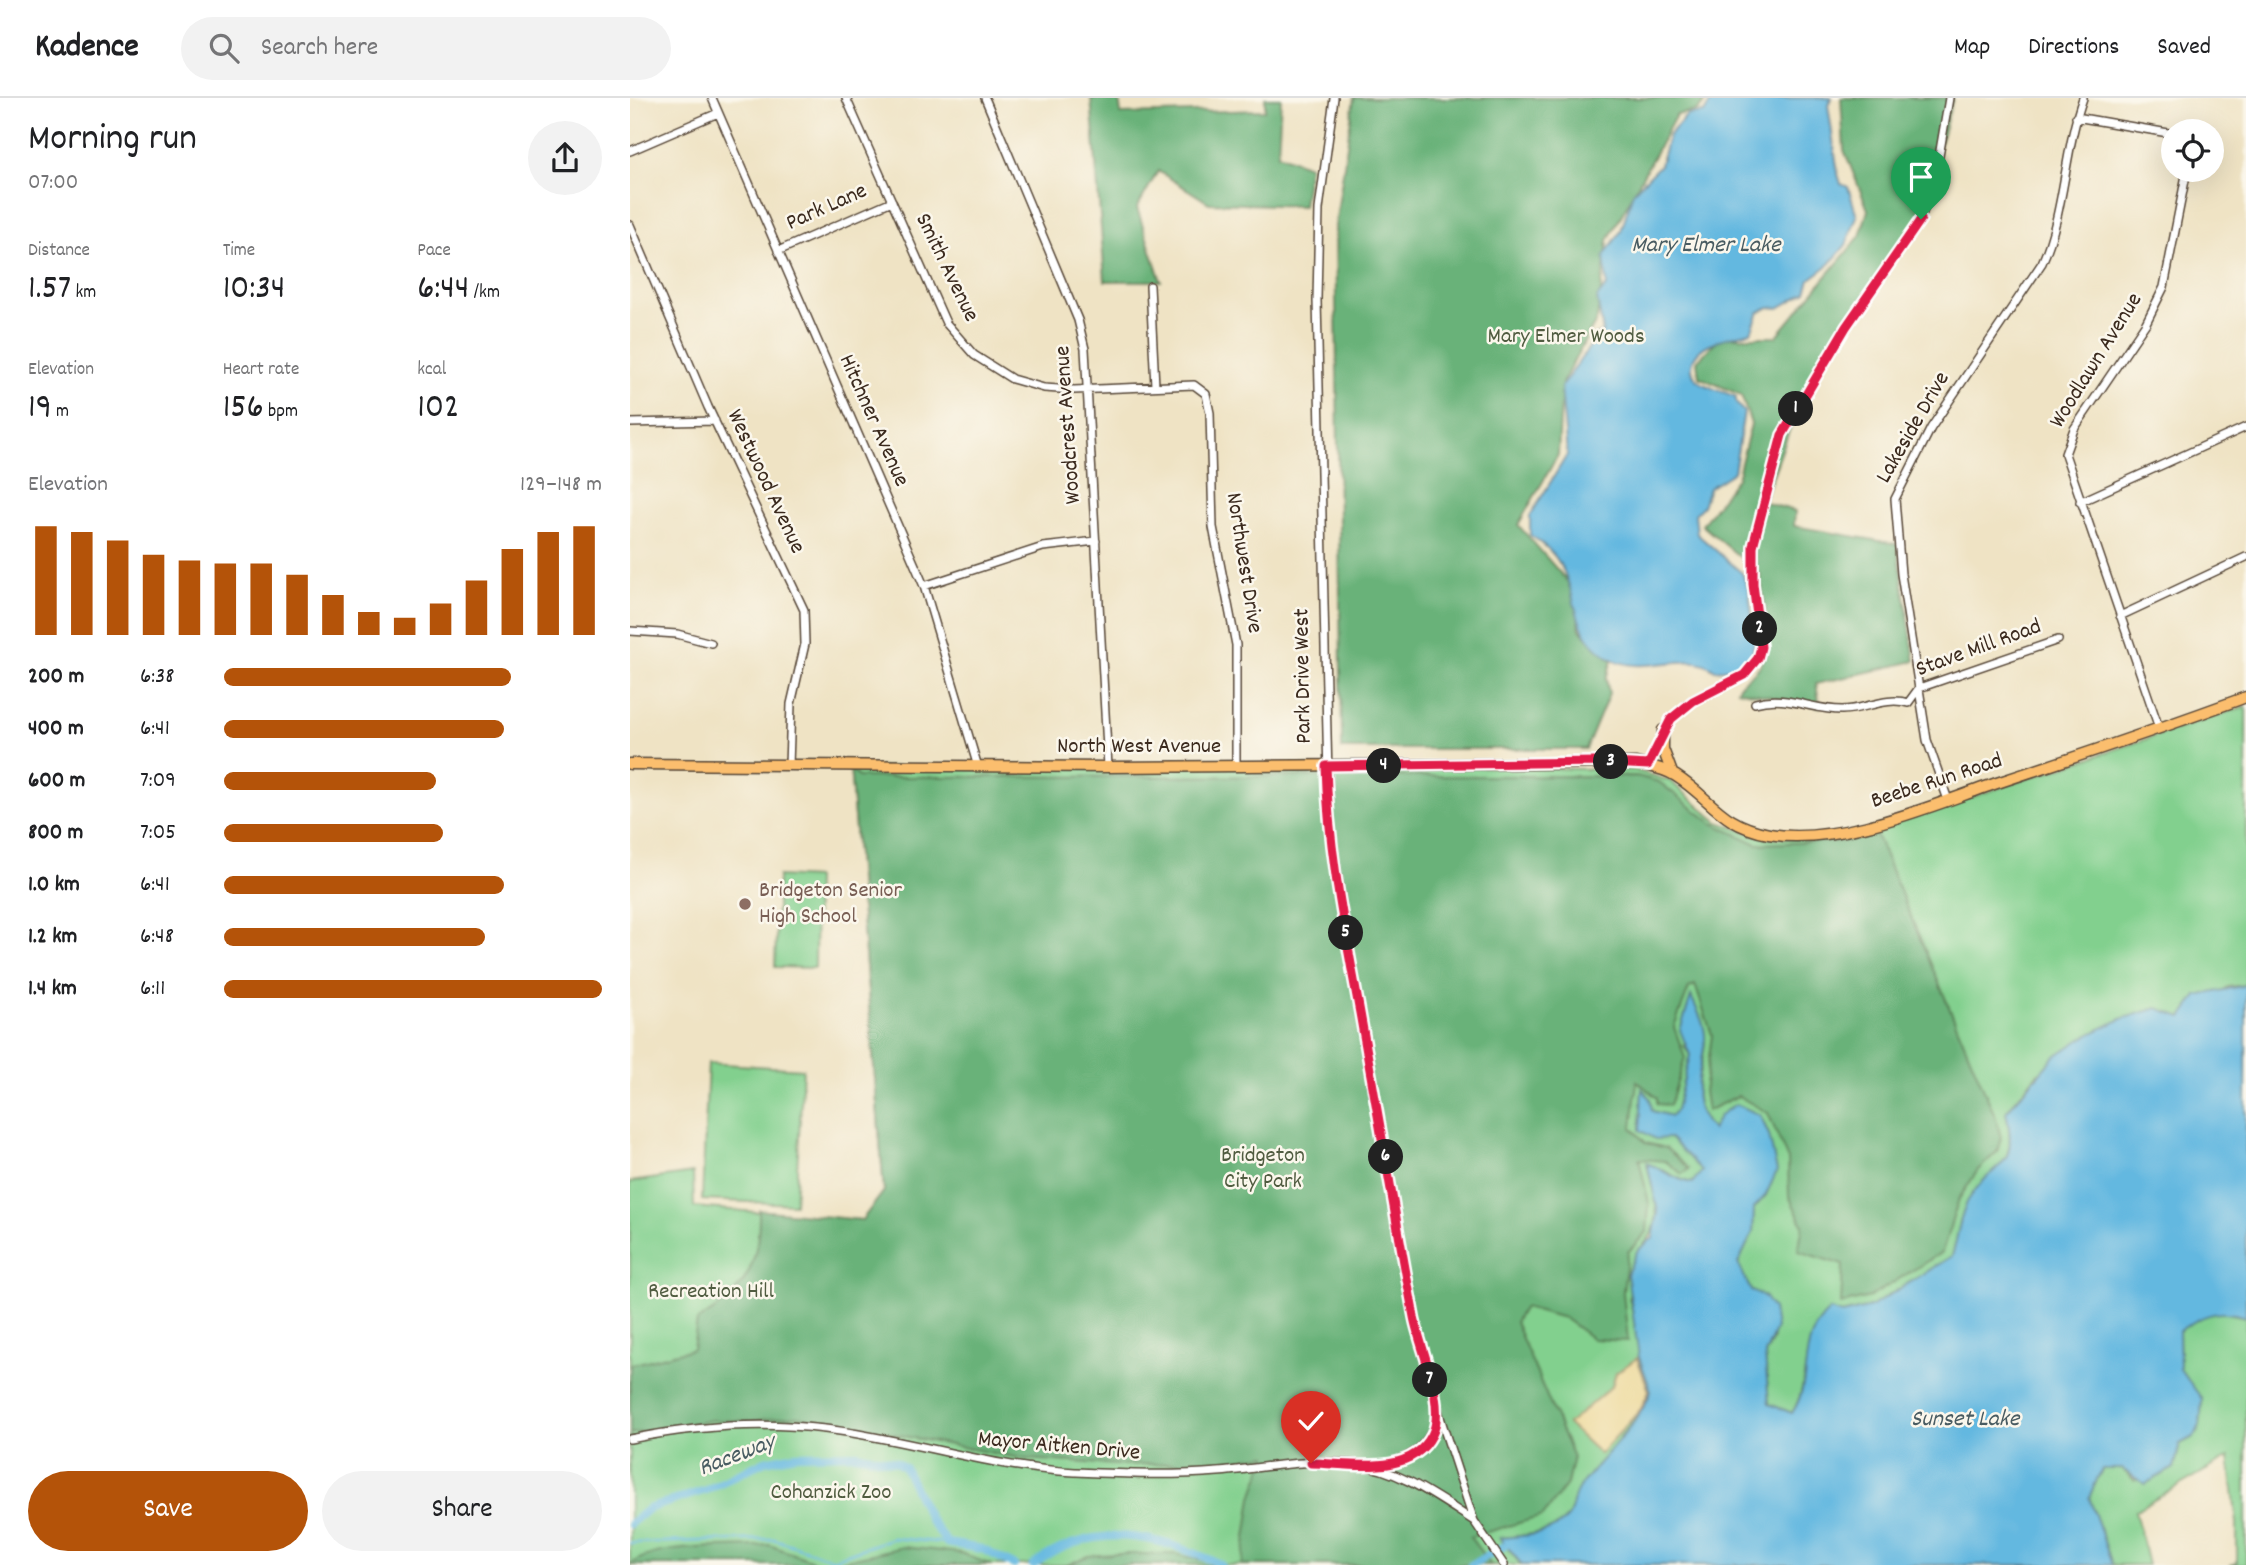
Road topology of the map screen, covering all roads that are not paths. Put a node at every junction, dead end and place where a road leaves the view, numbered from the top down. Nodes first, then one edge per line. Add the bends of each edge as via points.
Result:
1 (712, 98) edge
2 (846, 98) edge
3 (985, 98) edge
4 (1334, 98) edge
5 (1949, 98) edge
6 (2083, 98) edge
7 (719, 113) junction
8 (2076, 117) junction
9 (2161, 132) edge
10 (630, 151) edge
11 (2185, 182) edge
12 (892, 201) junction
13 (630, 225) edge
14 (632, 239) edge
15 (778, 251) junction
16 (1150, 286) dead end
17 (1155, 386) junction
18 (1088, 390) junction
19 (715, 421) junction
20 (630, 423) edge
21 (2246, 427) edge
22 (2080, 502) junction
23 (1096, 541) junction
24 (2246, 557) edge
25 (923, 586) junction
26 (2120, 616) junction
27 (630, 631) edge
28 (2058, 640) dead end
29 (712, 643) dead end
30 (1919, 688) junction
31 (2246, 697) edge
32 (1755, 703) dead end
33 (2159, 728) junction
34 (1663, 730) junction
35 (630, 764) edge
36 (1648, 765) junction
37 (789, 766) junction
38 (1236, 766) junction
39 (1326, 766) junction
40 (978, 767) junction
41 (1108, 767) junction
42 (1672, 774) junction
43 (1948, 800) junction
44 (1439, 1415) junction
45 (630, 1439) edge
46 (1371, 1467) junction
47 (1474, 1521) junction
48 (1502, 1562) edge

1 - 7 street, Hitchner Avenue
2 - 12 street, Smith Avenue
3 - 18 street, Woodcrest Avenue via 1078,320
4 - 39 street, Park Drive West via 1317,262
5 - 34 street via 1932,190 1921,219 1846,327 1782,435 1753,546 1760,652 1751,670 1693,701
6 - 8 street, Lakeside Drive
7 - 10 street
7 - 15 street, Hitchner Avenue
8 - 9 street
8 - 30 street, Lakeside Drive via 2042,264 1931,428 1896,493 1894,520
11 - 22 street, Woodlawn Avenue via 2164,288 2067,447 2067,464
12 - 15 street, Park Lane
12 - 18 street, Smith Avenue via 946,323 974,355 1027,383
13 - 14 street, Westwood Avenue
14 - 19 street, Westwood Avenue
15 - 25 street, Hitchner Avenue
16 - 17 street
17 - 18 street, Smith Avenue
17 - 38 street, Northwest Drive via 1200,387 1209,405 1213,527 1237,653
18 - 23 street, Woodcrest Avenue
19 - 20 street
19 - 37 street, Westwood Avenue via 806,621 791,704
21 - 22 street
22 - 26 street, Woodlawn Avenue
23 - 25 street via 1043,547
23 - 41 street, Woodcrest Avenue
24 - 26 street
25 - 40 street, Hitchner Avenue
26 - 33 street, Woodlawn Avenue
27 - 29 street via 677,634
28 - 30 street, Stave Mill Road
30 - 32 street, Stave Mill Road via 1908,703 1851,709 1776,699
30 - 43 street, Lakeside Drive via 1927,740
31 - 33 main road, Beebe Run Road
33 - 43 main road, Beebe Run Road
34 - 36 street
34 - 42 main road via 1663,749
35 - 37 main road, North West Avenue
36 - 39 main road, North West Avenue
36 - 42 main road, Beebe Run Road
37 - 40 main road, North West Avenue
38 - 39 main road, North West Avenue
38 - 41 main road, North West Avenue
39 - 44 street, Park Drive West via 1330,831 1349,952 1415,1324
40 - 41 main road, North West Avenue
42 - 43 main road, Beebe Run Road via 1722,816 1772,834 1834,833
44 - 46 street via 1429,1440 1412,1455
44 - 47 street, Park Drive West
45 - 46 street, Mayor Aitken Drive via 722,1425 789,1426 845,1432 988,1462 1073,1472 1180,1474 1311,1463
46 - 47 street, Mayor Aitken Drive via 1413,1485
47 - 48 street, Park Drive West

